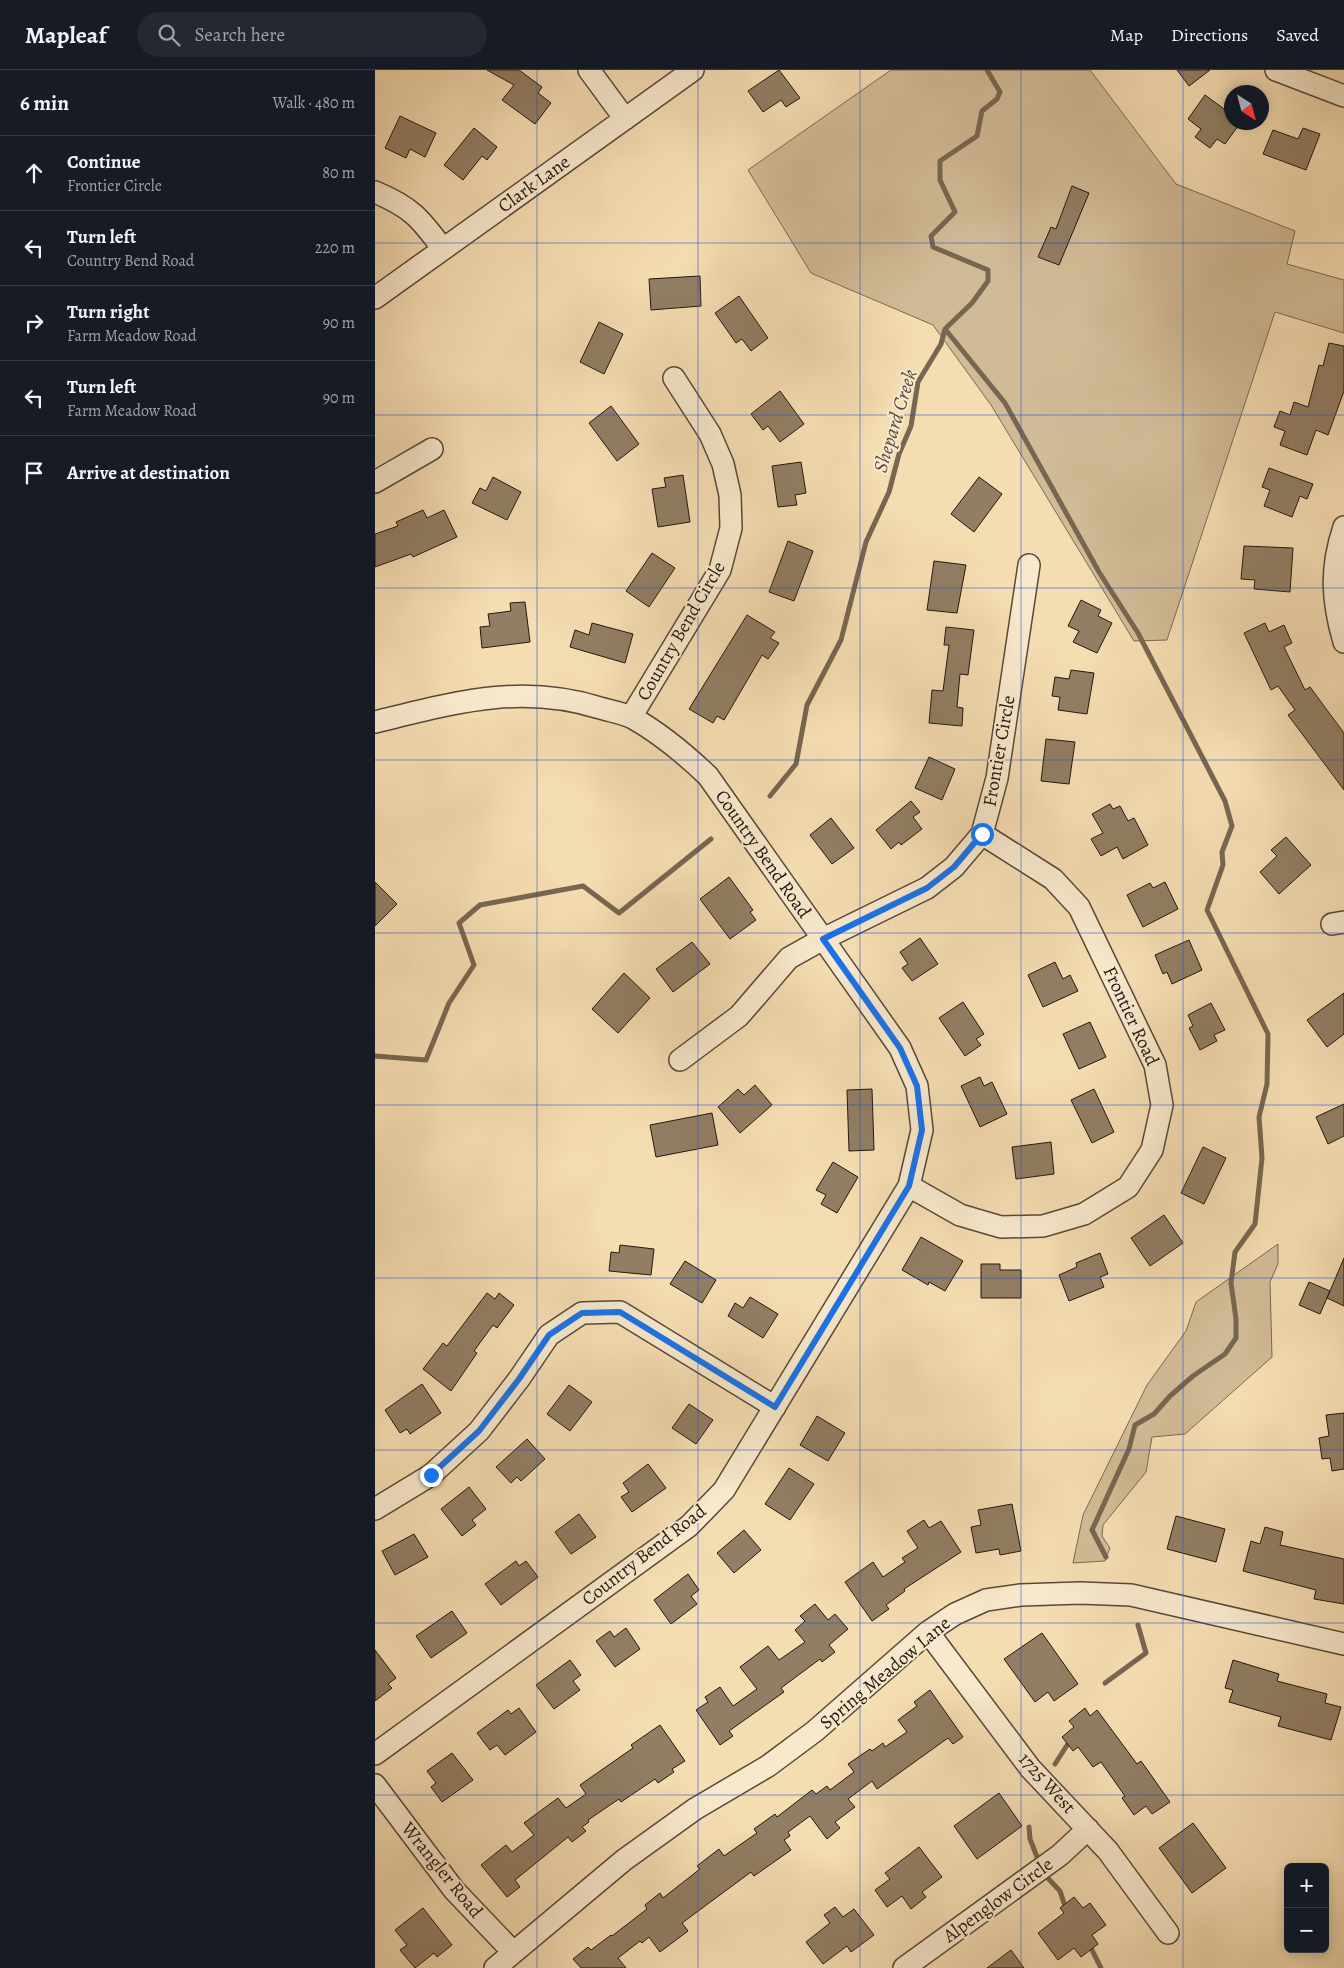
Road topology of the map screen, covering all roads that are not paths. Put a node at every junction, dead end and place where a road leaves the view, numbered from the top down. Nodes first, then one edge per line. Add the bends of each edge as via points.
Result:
1 (589, 70) edge
2 (693, 70) edge
3 (1276, 70) edge
4 (1344, 96) edge
5 (625, 119) junction
6 (375, 192) edge
7 (443, 249) junction
8 (375, 298) edge
9 (674, 378) dead end
10 (432, 449) dead end
11 (375, 482) edge
12 (1344, 527) edge
13 (1029, 564) dead end
14 (1344, 642) edge
15 (631, 717) junction
16 (375, 722) edge
17 (982, 834) junction
18 (823, 939) junction
19 (680, 1060) dead end
20 (909, 1186) junction
21 (775, 1407) junction
22 (375, 1509) edge
23 (927, 1632) junction
24 (1344, 1644) edge
25 (375, 1754) edge
26 (375, 1785) edge
27 (1088, 1830) junction
28 (1168, 1933) dead end
29 (513, 1952) junction
30 (495, 1968) edge
31 (904, 1968) edge

1 - 5 street
2 - 5 street, Clark Lane
3 - 4 street
5 - 7 street, Clark Lane
6 - 7 street via 397,201 422,220
7 - 8 street, Clark Lane
9 - 15 street, Country Bend Circle via 710,434 723,464 730,495 731,528 720,570
10 - 11 street
12 - 14 street via 1336,550 1333,583 1335,613
13 - 17 street, Frontier Circle via 997,778
15 - 16 street, Country Bend Road via 577,701 497,696
15 - 18 street, Country Bend Road via 681,750 708,776
17 - 18 street, Frontier Circle via 954,867 927,888
17 - 20 street, Frontier Road via 1053,879 1079,907 1155,1065 1162,1106 1152,1150 1127,1188 1084,1214 1043,1226 1001,1227 960,1215
18 - 19 street, Frontier Circle via 789,958 739,1016
18 - 20 street, Country Bend Road via 900,1048 917,1086 922,1130
20 - 21 street, Country Bend Road
21 - 22 street via 620,1312 582,1313 549,1335 479,1431 431,1475
21 - 25 street, Country Bend Road via 725,1490 689,1526
23 - 24 street, Spring Meadow Lane via 986,1600 1080,1593 1131,1595
23 - 27 street, 1725 West via 1030,1768
23 - 29 street, Spring Meadow Lane via 815,1731 768,1766 695,1809 624,1860
26 - 29 street, Wrangler Road via 454,1890
27 - 28 street, 1725 West via 1108,1850
27 - 31 street, Alpenglow Circle via 1060,1855
29 - 30 street, Spring Meadow Lane

